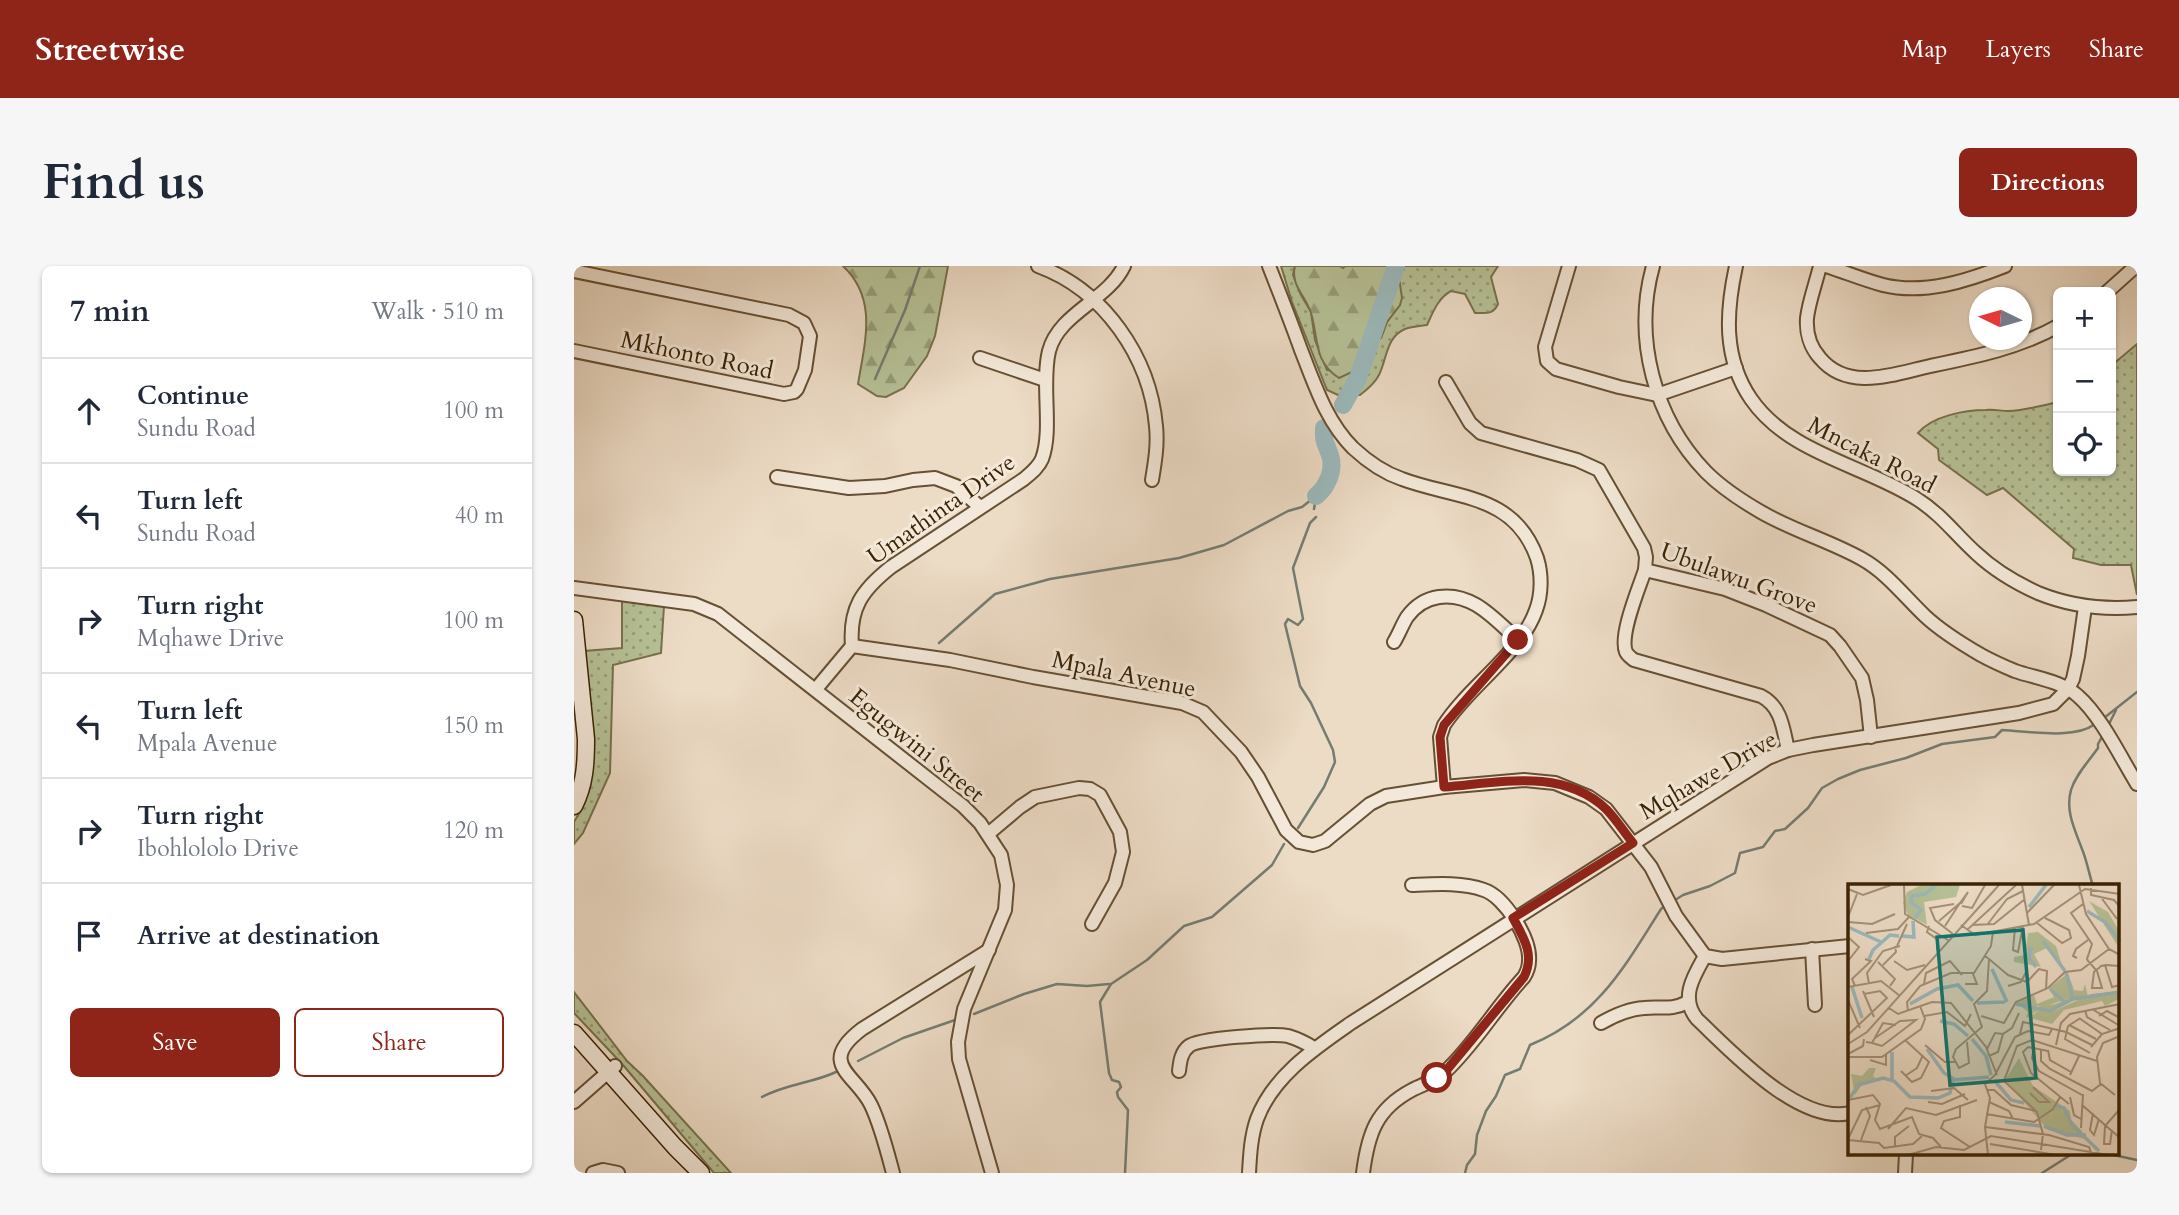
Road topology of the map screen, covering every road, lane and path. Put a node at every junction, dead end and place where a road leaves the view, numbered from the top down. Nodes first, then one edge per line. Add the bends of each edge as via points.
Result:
1 (1038, 266) edge
2 (1124, 266) edge
3 (1269, 266) edge
4 (1569, 266) edge
5 (1653, 266) edge
6 (1736, 266) edge
7 (1820, 266) edge
8 (1826, 266) edge
9 (2005, 266) edge
10 (2136, 266) edge
11 (574, 271) edge
12 (2113, 287) edge
13 (1094, 300) junction
14 (2053, 328) edge
15 (574, 351) edge
16 (980, 358) dead end
17 (1735, 368) junction
18 (1045, 380) junction
19 (1446, 382) dead end
20 (1657, 395) junction
21 (777, 477) dead end
22 (1152, 480) dead end
23 (980, 507) junction
24 (1645, 570) junction
25 (574, 588) edge
26 (2085, 607) junction
27 (2137, 607) edge
28 (574, 620) edge
29 (1518, 640) junction
30 (1394, 642) dead end
31 (852, 646) junction
32 (2068, 689) junction
33 (816, 690) junction
34 (1871, 737) junction
35 (1788, 750) junction
36 (2137, 784) edge
37 (1444, 787) junction
38 (574, 806) edge
39 (988, 834) junction
40 (1633, 843) junction
41 (1412, 885) dead end
42 (1513, 918) junction
43 (1092, 924) dead end
44 (1848, 946) edge
45 (1812, 949) junction
46 (989, 950) junction
47 (1705, 956) junction
48 (1688, 1002) junction
49 (1815, 1005) dead end
50 (574, 1022) edge
51 (1601, 1023) dead end
52 (574, 1033) edge
53 (1314, 1048) junction
54 (612, 1069) junction
55 (1179, 1071) dead end
56 (574, 1102) edge
57 (1848, 1113) edge
58 (698, 1169) edge
59 (593, 1173) edge
60 (618, 1173) edge
61 (893, 1173) edge
62 (992, 1173) edge
63 (1249, 1173) edge
64 (1363, 1173) edge

1 - 13 street
2 - 13 street, Umathinta Drive
3 - 29 street via 1323,405 1354,448 1399,478 1486,502 1524,531 1539,565 1540,596
4 - 20 street via 1545,346 1547,361 1556,369
5 - 20 street via 1646,324
6 - 17 street, Mncaka Road via 1728,323
7 - 14 street via 1808,310 1809,337 1822,361 1852,377 1877,377 1980,355
8 - 9 street via 1909,289 1931,288
10 - 12 street
11 - 15 street, Mkhonto Road via 796,317 807,327 810,343 800,385 784,394
13 - 18 street, Umathinta Drive via 1053,340
13 - 22 street via 1137,356 1151,392 1157,430
16 - 18 street
17 - 20 street
17 - 26 street, Mncaka Road via 1757,407 1785,433 1919,500 1997,571 2040,594
18 - 23 street, Umathinta Drive via 1045,443 1039,464
19 - 24 street, Ubulawu Grove via 1481,433 1599,470 1644,548
20 - 32 street via 1688,451 1719,484 1773,519 1862,559 1934,623 1979,653
21 - 23 street via 849,488 935,478 956,486
23 - 31 street, Umathinta Drive via 873,582 854,611
24 - 34 street, Ubulawu Grove via 1725,589 1830,635 1862,678
24 - 35 street via 1625,635 1628,656 1761,696 1776,707
25 - 33 street, Egugwini Street via 708,608
26 - 27 street, Mncaka Road
26 - 32 street
28 - 38 main road via 586,758
29 - 30 street via 1468,599 1447,596 1415,608
29 - 37 street via 1444,725 1440,737
31 - 33 street
31 - 37 street, Mpala Avenue via 1193,707 1212,720 1241,752 1286,830 1304,844 1325,841 1378,799
32 - 34 street, Mqhawe Drive via 2053,705 2041,709
32 - 36 street via 2085,703
33 - 39 street, Egugwini Street via 963,806
34 - 35 street, Mqhawe Drive
35 - 40 street, Mqhawe Drive
37 - 40 street, Mpala Avenue via 1524,779 1555,783 1606,809
39 - 43 street via 1035,797 1079,788 1100,795 1120,832 1123,852 1115,883
39 - 46 street, Egugwini Street via 1004,865 1007,893
40 - 42 street, Mqhawe Drive
40 - 47 street, Mpala Avenue
41 - 42 street via 1483,890 1497,898
42 - 53 street, Mqhawe Drive
42 - 64 street via 1529,951 1524,977 1445,1072 1391,1103 1377,1119
44 - 45 street
45 - 47 street via 1731,959
45 - 49 street
46 - 61 street via 862,1030 842,1051 848,1076 872,1105
46 - 62 street, Egugwini Street via 964,1009 958,1052
47 - 48 street
48 - 51 street via 1671,1009 1632,1009
48 - 57 street via 1691,1012 1763,1080 1818,1111
50 - 54 main road
52 - 54 main road
53 - 55 street via 1281,1035 1208,1040 1187,1047
53 - 63 street, Mqhawe Drive via 1279,1083 1260,1112
54 - 56 street
54 - 58 main road
59 - 60 street

